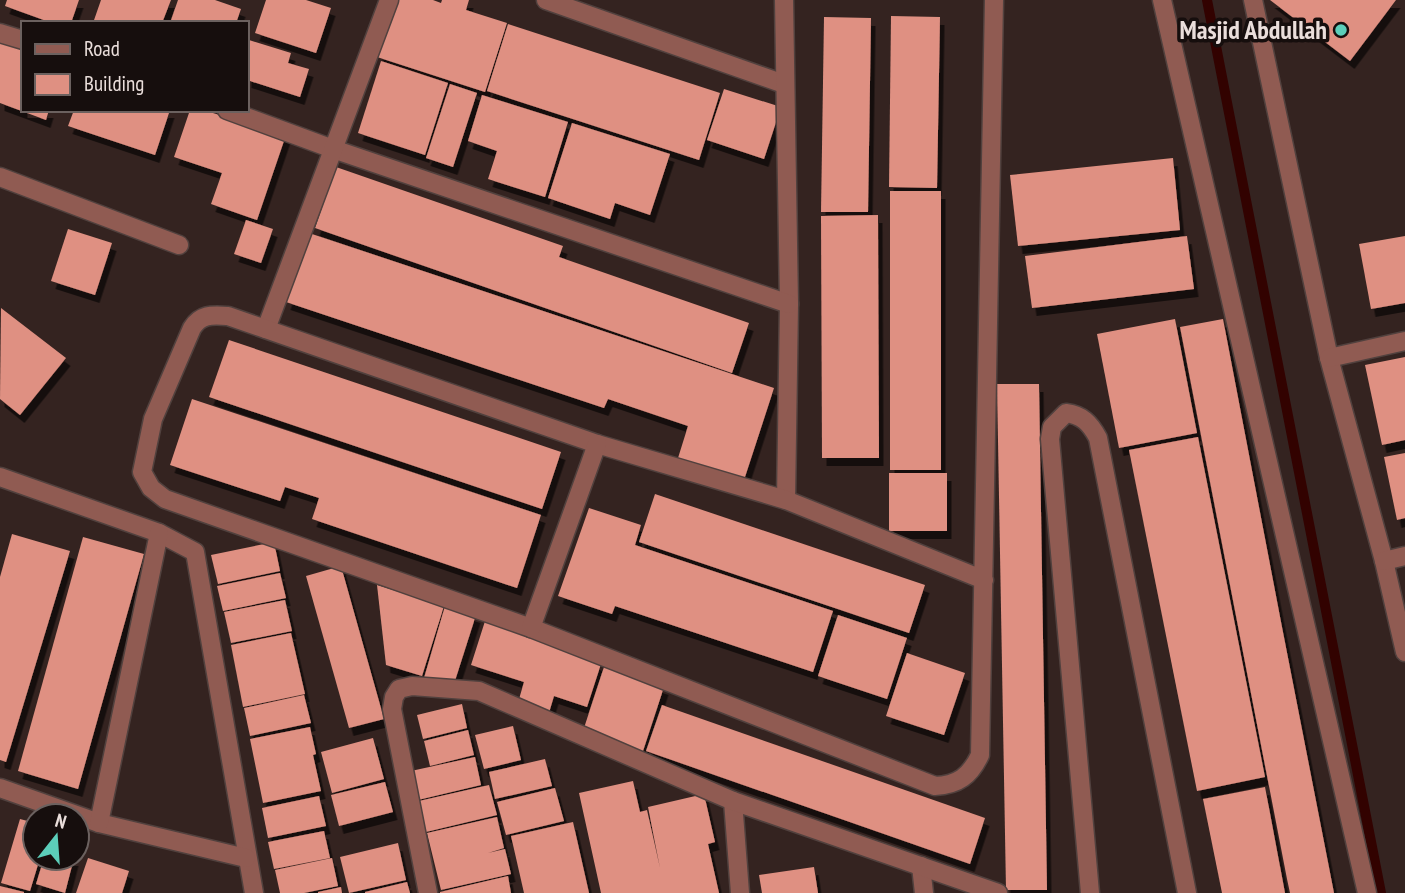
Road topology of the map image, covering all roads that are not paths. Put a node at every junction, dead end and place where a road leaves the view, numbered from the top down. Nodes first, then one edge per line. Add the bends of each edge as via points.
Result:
1 (389, 0) edge
2 (546, 0) edge
3 (784, 0) edge
4 (994, 0) edge
5 (1162, 0) edge
6 (1253, 0) edge
7 (0, 33) edge
8 (21, 39) edge
9 (784, 83) junction
10 (232, 112) edge
11 (333, 149) junction
12 (0, 177) edge
13 (178, 245) dead end
14 (789, 304) junction
15 (266, 329) junction
16 (1405, 341) edge
17 (1329, 358) junction
18 (597, 444) junction
19 (1, 483) edge
20 (786, 500) junction
21 (159, 533) junction
22 (1405, 556) edge
23 (1384, 561) junction
24 (984, 580) junction
25 (531, 628) junction
26 (1405, 652) edge
27 (0, 789) edge
28 (733, 801) junction
29 (99, 823) junction
30 (246, 858) junction
31 (921, 866) junction
32 (254, 893) edge
33 (428, 893) edge
34 (740, 893) edge
35 (924, 893) edge
36 (998, 893) edge
37 (1090, 893) edge
38 (1187, 893) edge
39 (1367, 893) edge

1 - 11 street
2 - 9 street
3 - 9 street
4 - 24 street
5 - 39 street
6 - 17 street
7 - 8 street
9 - 14 street
10 - 11 street
11 - 14 street
11 - 15 street
12 - 13 street
14 - 20 street
15 - 18 street
15 - 25 street via 228,316 198,319 153,419 142,472 151,488 165,499 201,513
16 - 17 street
17 - 23 street
18 - 20 street
18 - 25 street
19 - 21 street
20 - 24 street
21 - 29 street
21 - 30 street via 195,552
22 - 23 street
23 - 26 street
24 - 25 street via 980,755 973,770 950,785 935,786
27 - 29 street
28 - 31 street
28 - 33 street via 480,691 399,689 393,709
28 - 34 street
29 - 30 street
30 - 32 street
31 - 35 street
31 - 36 street
37 - 38 street via 1050,439 1052,427 1066,413 1085,419 1098,438

